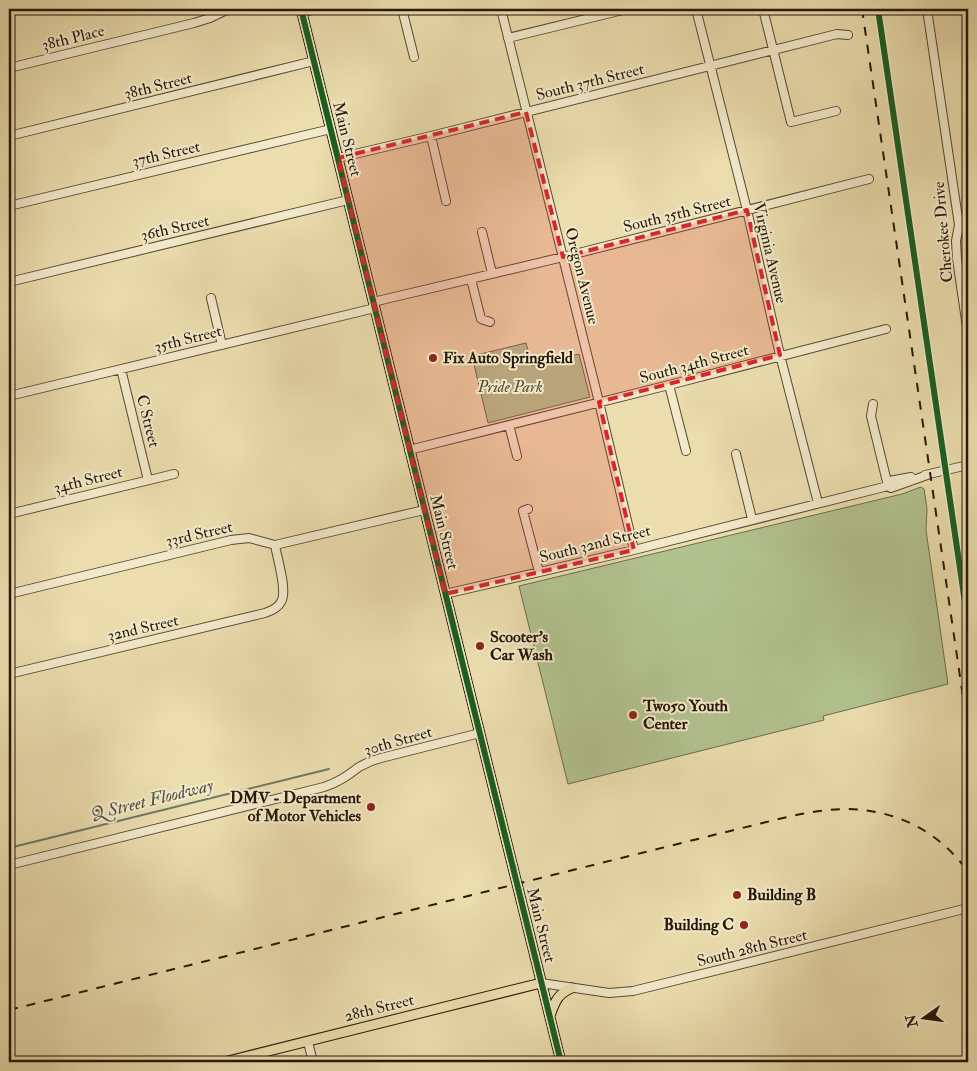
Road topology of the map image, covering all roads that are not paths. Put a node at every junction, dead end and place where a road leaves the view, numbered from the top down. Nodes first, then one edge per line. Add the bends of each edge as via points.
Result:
1 (229, 9) edge
2 (317, 9) edge
3 (402, 9) edge
4 (501, 9) edge
5 (627, 9) edge
6 (696, 9) edge
7 (763, 9) edge
8 (927, 9) edge
9 (302, 11) edge
10 (848, 35) dead end
11 (508, 38) junction
12 (773, 50) junction
13 (414, 57) dead end
14 (314, 61) junction
15 (711, 66) junction
16 (9, 68) edge
17 (836, 111) dead end
18 (526, 112) junction
19 (331, 129) junction
20 (9, 136) edge
21 (431, 136) junction
22 (338, 158) junction
23 (869, 179) dead end
24 (348, 200) junction
25 (446, 201) dead end
26 (9, 206) edge
27 (747, 210) junction
28 (968, 223) edge
29 (959, 225) junction
30 (482, 232) dead end
31 (563, 257) junction
32 (492, 273) junction
33 (472, 279) junction
34 (9, 282) edge
35 (211, 298) dead end
36 (374, 305) junction
37 (490, 322) dead end
38 (886, 329) dead end
39 (968, 334) edge
40 (222, 345) junction
41 (780, 356) junction
42 (120, 369) junction
43 (669, 385) junction
44 (9, 396) edge
45 (599, 402) junction
46 (873, 404) dead end
47 (509, 425) junction
48 (409, 450) junction
49 (686, 451) dead end
50 (736, 454) dead end
51 (517, 456) dead end
52 (968, 465) edge
53 (174, 474) dead end
54 (148, 480) junction
55 (888, 486) junction
56 (818, 503) junction
57 (528, 509) dead end
58 (424, 510) junction
59 (9, 514) edge
60 (752, 519) junction
61 (275, 545) junction
62 (634, 550) junction
63 (539, 572) junction
64 (9, 594) edge
65 (445, 594) junction
66 (9, 674) edge
67 (480, 733) junction
68 (9, 865) edge
69 (968, 908) edge
70 (541, 983) junction
71 (572, 988) junction
72 (550, 1016) junction
73 (308, 1042) junction
74 (229, 1062) edge
75 (313, 1062) edge
76 (561, 1062) edge

1 - 16 street, 38th Place via 194,23
2 - 9 street
3 - 13 street
4 - 11 street, Oregon Avenue
5 - 11 street
6 - 15 street, Virginia Avenue
7 - 12 street
8 - 29 street, Cherokee Drive
9 - 14 main road, Main Street
10 - 12 street, South 37th Street via 837,34
11 - 18 street, Oregon Avenue
12 - 15 street, South 37th Street
12 - 17 street via 791,122
14 - 19 main road, Main Street
14 - 20 street, 38th Street
15 - 18 street, South 37th Street
15 - 27 street, Virginia Avenue
18 - 21 street, South 37th Street
18 - 31 street, Oregon Avenue
19 - 22 main road, Main Street
19 - 26 street, 37th Street
21 - 22 street, South 37th Street
21 - 25 street
22 - 24 main road, Main Street
23 - 27 street, South 35th Street
24 - 34 street, 36th Street
24 - 36 main road, Main Street
27 - 31 street, South 35th Street
27 - 41 street, Virginia Avenue
28 - 29 street
29 - 39 street, Cherokee Drive via 957,259
30 - 32 street
31 - 32 street, South 35th Street
31 - 45 street, Oregon Avenue
32 - 33 street, South 35th Street
33 - 36 street, South 35th Street
33 - 37 street via 481,319
35 - 40 street
36 - 40 street, 35th Street
36 - 48 main road, Main Street
38 - 41 street, South 34th Street
40 - 42 street, 35th Street
41 - 43 street, South 34th Street
41 - 56 street, Virginia Avenue
42 - 44 street, 35th Street
42 - 54 street, C Street
43 - 45 street, South 34th Street
43 - 49 street
45 - 47 street, South 34th Street
45 - 62 street, Oregon Avenue
46 - 55 street via 871,416
47 - 48 street, South 34th Street
47 - 51 street
48 - 58 main road, Main Street
50 - 60 street
52 - 55 street, South 32nd Street via 892,488
53 - 54 street, 34th Street
54 - 59 street, 34th Street
55 - 56 street, South 32nd Street
56 - 60 street, South 32nd Street
57 - 63 street via 523,511
58 - 61 street, 33rd Street
58 - 65 main road, Main Street
60 - 62 street, South 32nd Street
61 - 64 street, 33rd Street via 248,538 231,540
61 - 66 street, 32nd Street via 284,595 274,610
62 - 63 street, South 32nd Street
63 - 65 street, South 32nd Street
65 - 67 main road, Main Street
67 - 68 street, 30th Street via 368,762 332,784
67 - 70 main road, Main Street
69 - 71 street, South 28th Street via 633,992 608,993
70 - 71 street, South 28th Street
70 - 72 main road, Main Street
70 - 73 main road, 28th Street
71 - 72 main road via 560,994
72 - 76 main road, Main Street
73 - 74 main road, 28th Street
73 - 75 street

